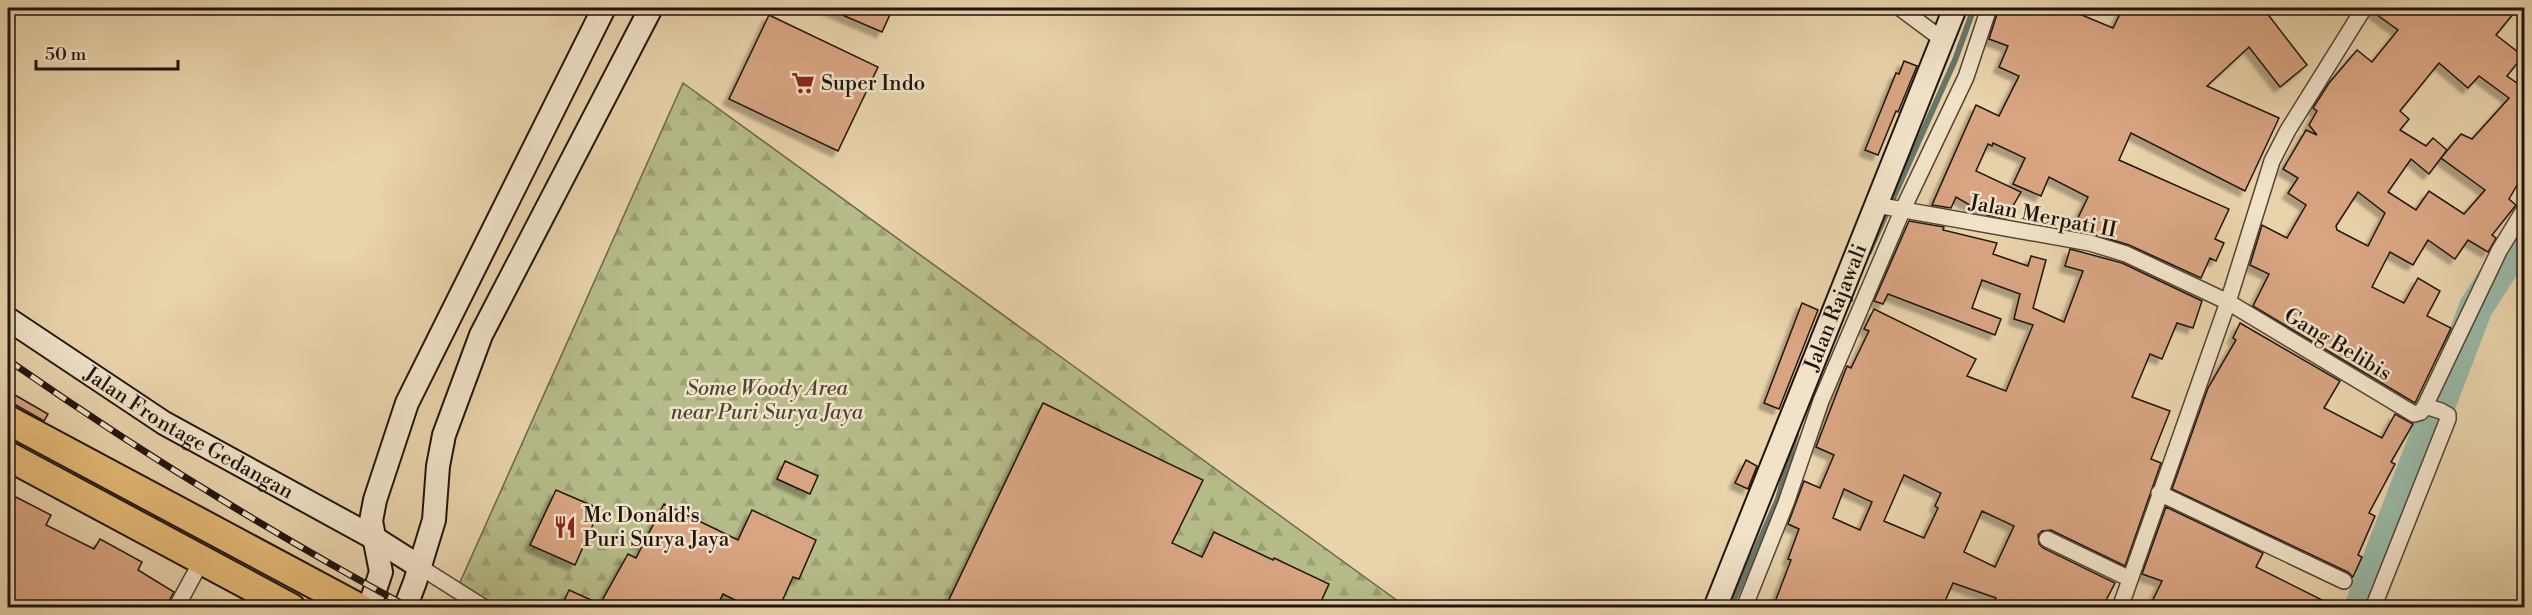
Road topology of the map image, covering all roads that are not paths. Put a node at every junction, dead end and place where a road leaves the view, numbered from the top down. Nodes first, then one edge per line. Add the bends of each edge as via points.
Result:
1 (604, 8) edge
2 (651, 8) edge
3 (1900, 8) edge
4 (1955, 8) edge
5 (1989, 8) edge
6 (2364, 8) edge
7 (1943, 40) junction
8 (1890, 207) junction
9 (2524, 210) edge
10 (2228, 302) junction
11 (8, 319) edge
12 (2432, 408) junction
13 (8, 420) edge
14 (8, 456) edge
15 (2159, 493) junction
16 (376, 539) junction
17 (2047, 539) dead end
18 (202, 560) junction
19 (420, 567) junction
20 (2130, 579) junction
21 (2344, 581) dead end
22 (176, 608) edge
23 (291, 608) edge
24 (359, 608) edge
25 (369, 608) edge
26 (405, 608) edge
27 (485, 608) edge
28 (1715, 608) edge
29 (1744, 608) edge
30 (2120, 608) edge
31 (2373, 608) edge

1 - 16 street via 408,403 375,500 371,521
2 - 19 street via 481,335 444,435 434,520
3 - 7 street
4 - 7 street, Jalan Rajawali
5 - 8 street via 1966,76
6 - 10 street via 2272,161
7 - 8 street, Jalan Rajawali
8 - 10 street, Jalan Merpati II via 2090,243 2126,254
8 - 28 street, Jalan Rajawali via 1801,390
8 - 29 street via 1786,503
9 - 12 street via 2477,294
10 - 12 street, Gang Belibis via 2414,414
10 - 15 street
11 - 16 street, Jalan Frontage Gedangan via 164,423
12 - 31 street via 2448,415 2448,419
13 - 24 highway
14 - 18 highway
15 - 20 street
15 - 21 street
16 - 19 street, Jalan Frontage Gedangan
16 - 25 street via 381,572
17 - 20 street
18 - 22 street
18 - 23 highway
19 - 26 street
19 - 27 street
20 - 30 street

